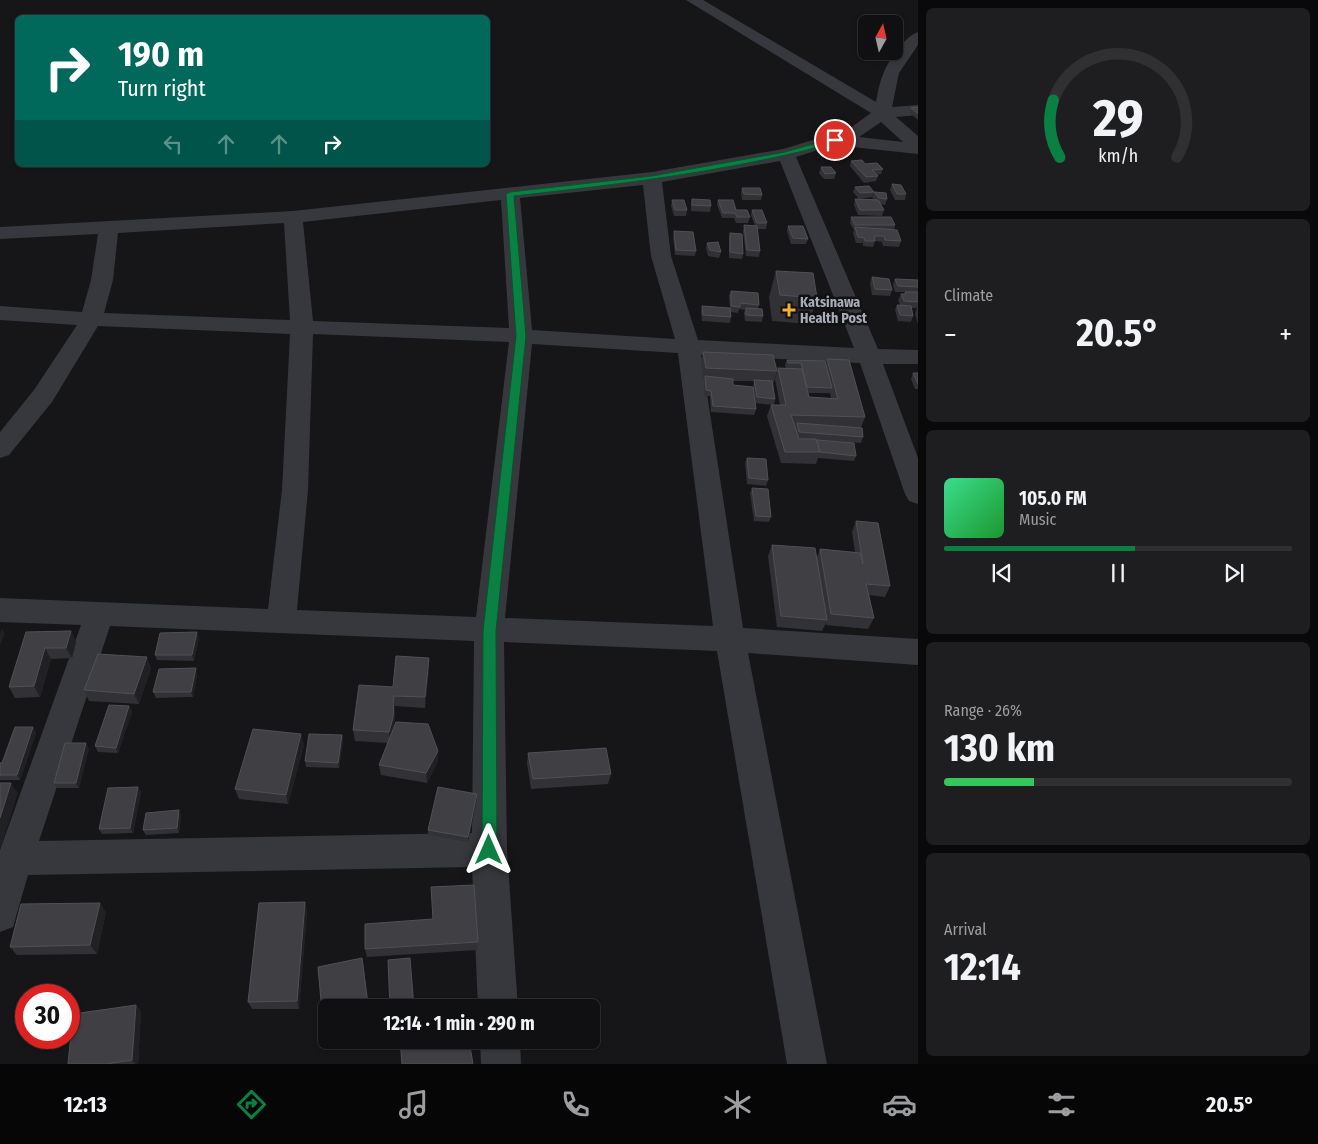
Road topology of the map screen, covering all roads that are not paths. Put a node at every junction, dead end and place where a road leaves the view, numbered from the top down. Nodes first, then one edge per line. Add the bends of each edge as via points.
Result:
1 (693, 0) edge
2 (918, 37) edge
3 (918, 110) edge
4 (882, 113) junction
5 (835, 140) junction
6 (918, 148) edge
7 (786, 154) junction
8 (652, 178) junction
9 (510, 194) junction
10 (293, 216) junction
11 (109, 228) junction
12 (0, 232) edge
13 (0, 313) edge
14 (91, 320) junction
15 (302, 327) junction
16 (521, 336) junction
17 (689, 348) junction
18 (869, 356) junction
19 (918, 356) edge
20 (0, 450) edge
21 (917, 490) edge
22 (0, 610) edge
23 (100, 616) junction
24 (281, 621) junction
25 (489, 631) junction
26 (730, 639) junction
27 (918, 652) edge
28 (489, 850) junction
29 (15, 858) junction
30 (0, 914) edge
31 (497, 999) edge
32 (500, 1049) edge
33 (501, 1064) edge
34 (807, 1064) edge

1 - 4 street
2 - 4 street via 891,73
3 - 4 street
4 - 5 street via 855,132
4 - 6 street
5 - 6 street
5 - 7 street
7 - 8 street
7 - 18 street
8 - 9 street
8 - 17 street via 661,256
9 - 10 street
9 - 16 street
10 - 11 street
10 - 15 street
11 - 12 street
11 - 14 street via 102,280
13 - 14 street
14 - 15 street
14 - 20 street via 44,396
15 - 16 street
15 - 24 street via 295,490
16 - 17 street
16 - 25 street
17 - 18 street
17 - 26 street
18 - 19 street
18 - 21 street
22 - 23 street
23 - 24 street
23 - 29 street
24 - 25 street
25 - 26 street
25 - 28 street
26 - 27 street
26 - 34 street
28 - 29 street
28 - 31 street
29 - 30 street
32 - 33 street

